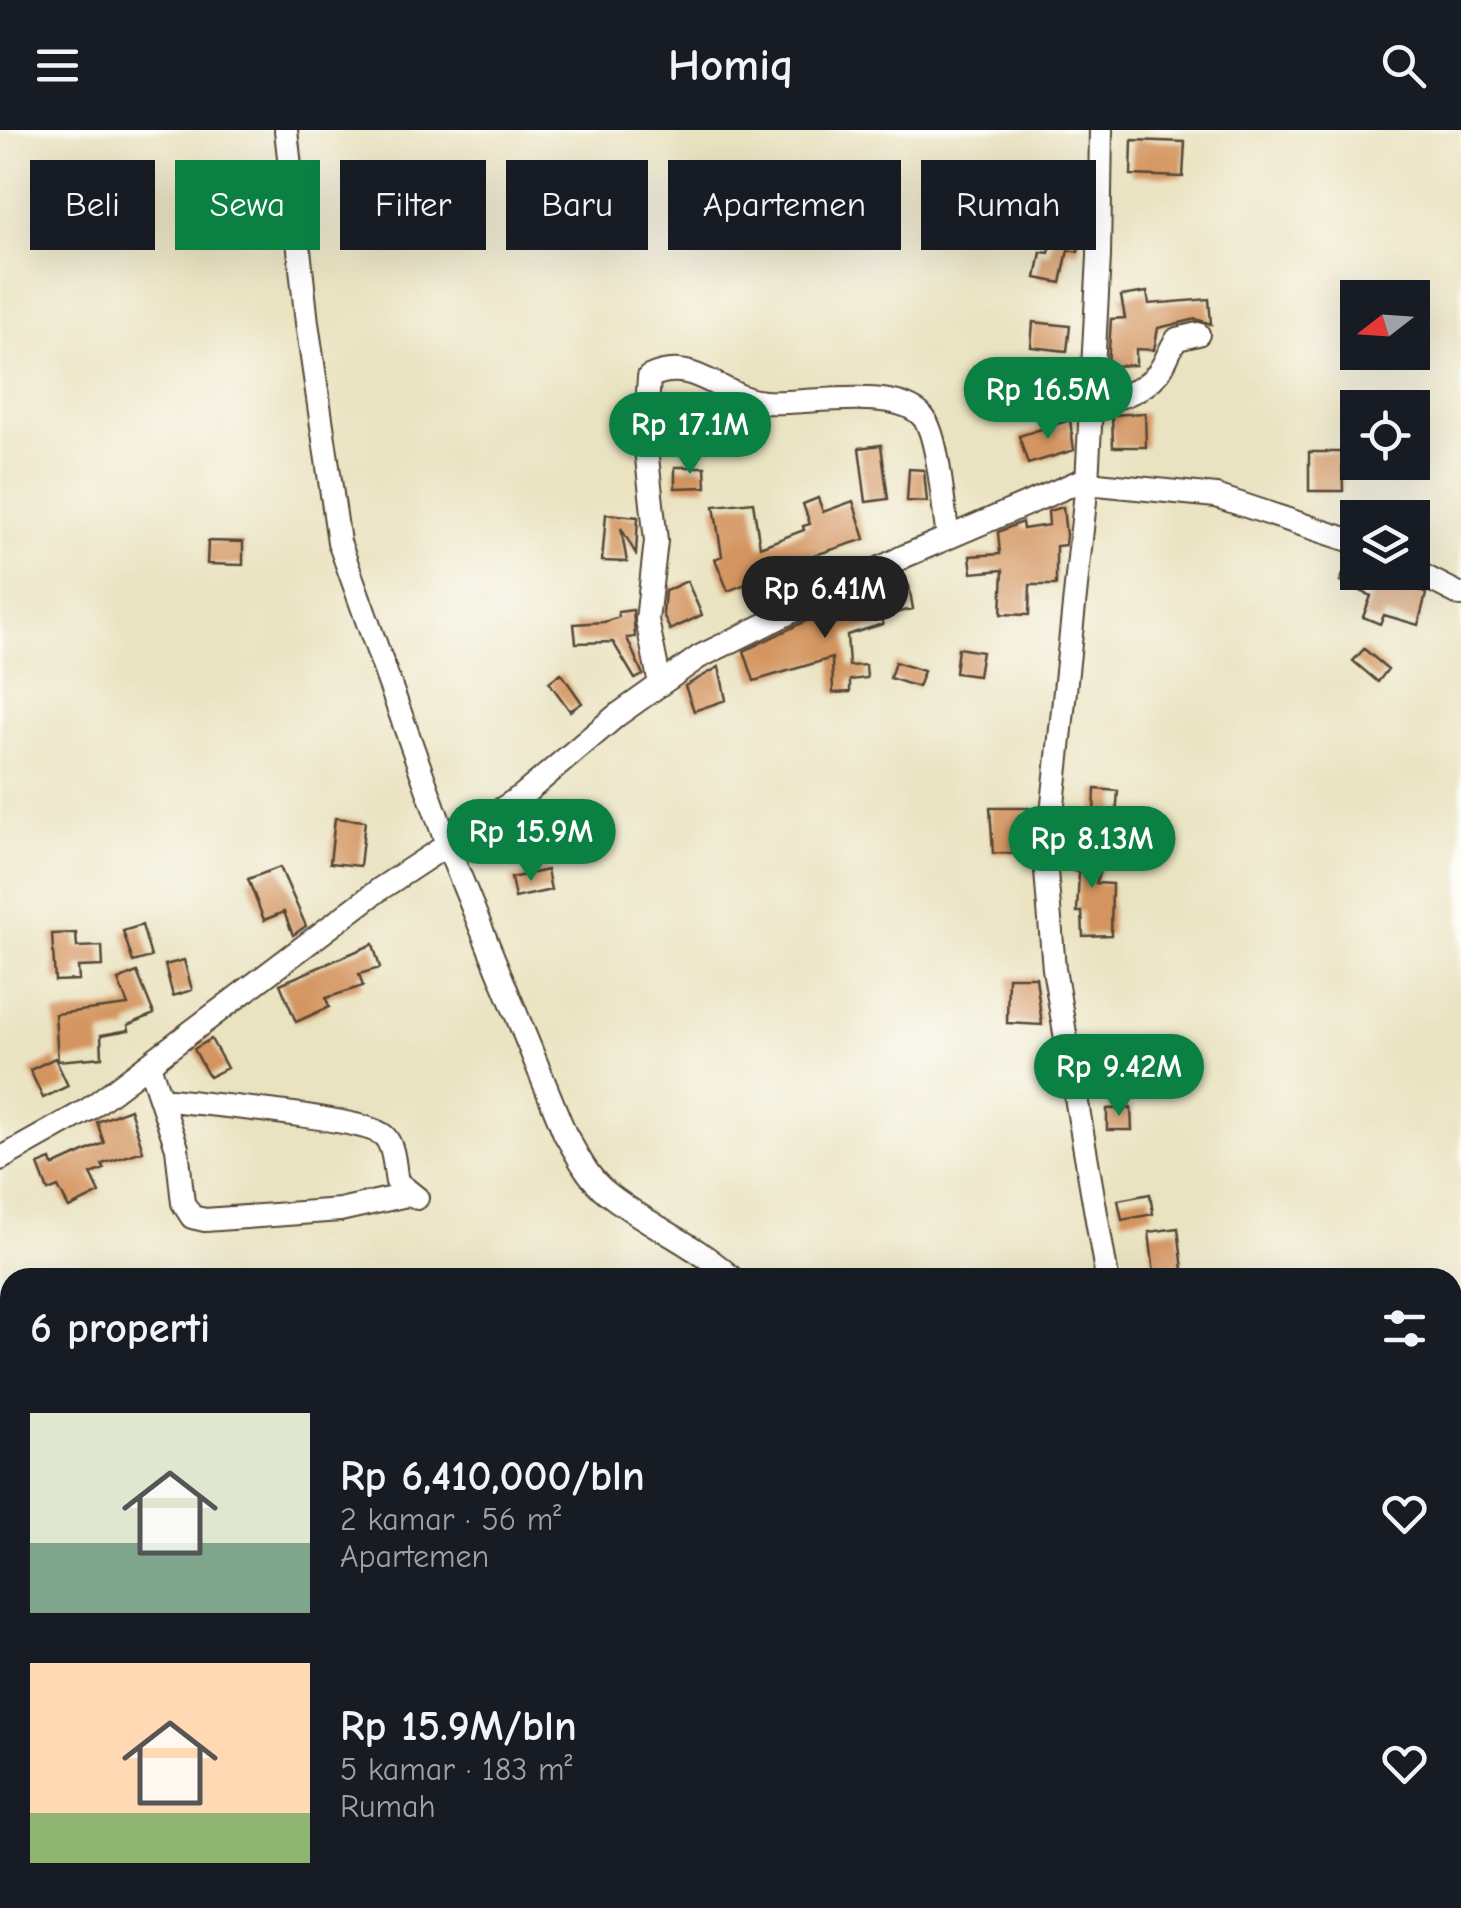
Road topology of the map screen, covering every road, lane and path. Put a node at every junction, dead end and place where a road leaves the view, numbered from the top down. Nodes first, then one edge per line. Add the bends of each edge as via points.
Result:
1 (286, 130) edge
2 (1101, 130) edge
3 (1198, 334) dead end
4 (1092, 404) junction
5 (1087, 482) junction
6 (1340, 537) edge
7 (948, 538) junction
8 (1430, 579) edge
9 (1461, 594) edge
10 (660, 684) junction
11 (448, 847) junction
12 (149, 1064) junction
13 (162, 1099) junction
14 (0, 1159) edge
15 (721, 1268) edge
16 (1105, 1268) edge

1 - 11 street via 334,523
2 - 4 street
3 - 4 street via 1177,339 1145,384
4 - 5 street
5 - 6 street via 1216,496
5 - 7 street
5 - 16 street via 1047,826 1047,921
7 - 10 street via 746,632
7 - 10 street via 930,436 923,417 905,406 856,399 749,400 689,370 649,377 645,439 656,541 647,620
8 - 9 street
10 - 11 street
11 - 12 street via 380,889
11 - 15 street via 565,1134 587,1172 606,1192
12 - 13 street
12 - 14 street via 88,1109
13 - 13 street via 177,1148 183,1203 192,1217 340,1210 415,1197 396,1182 391,1148 377,1131

